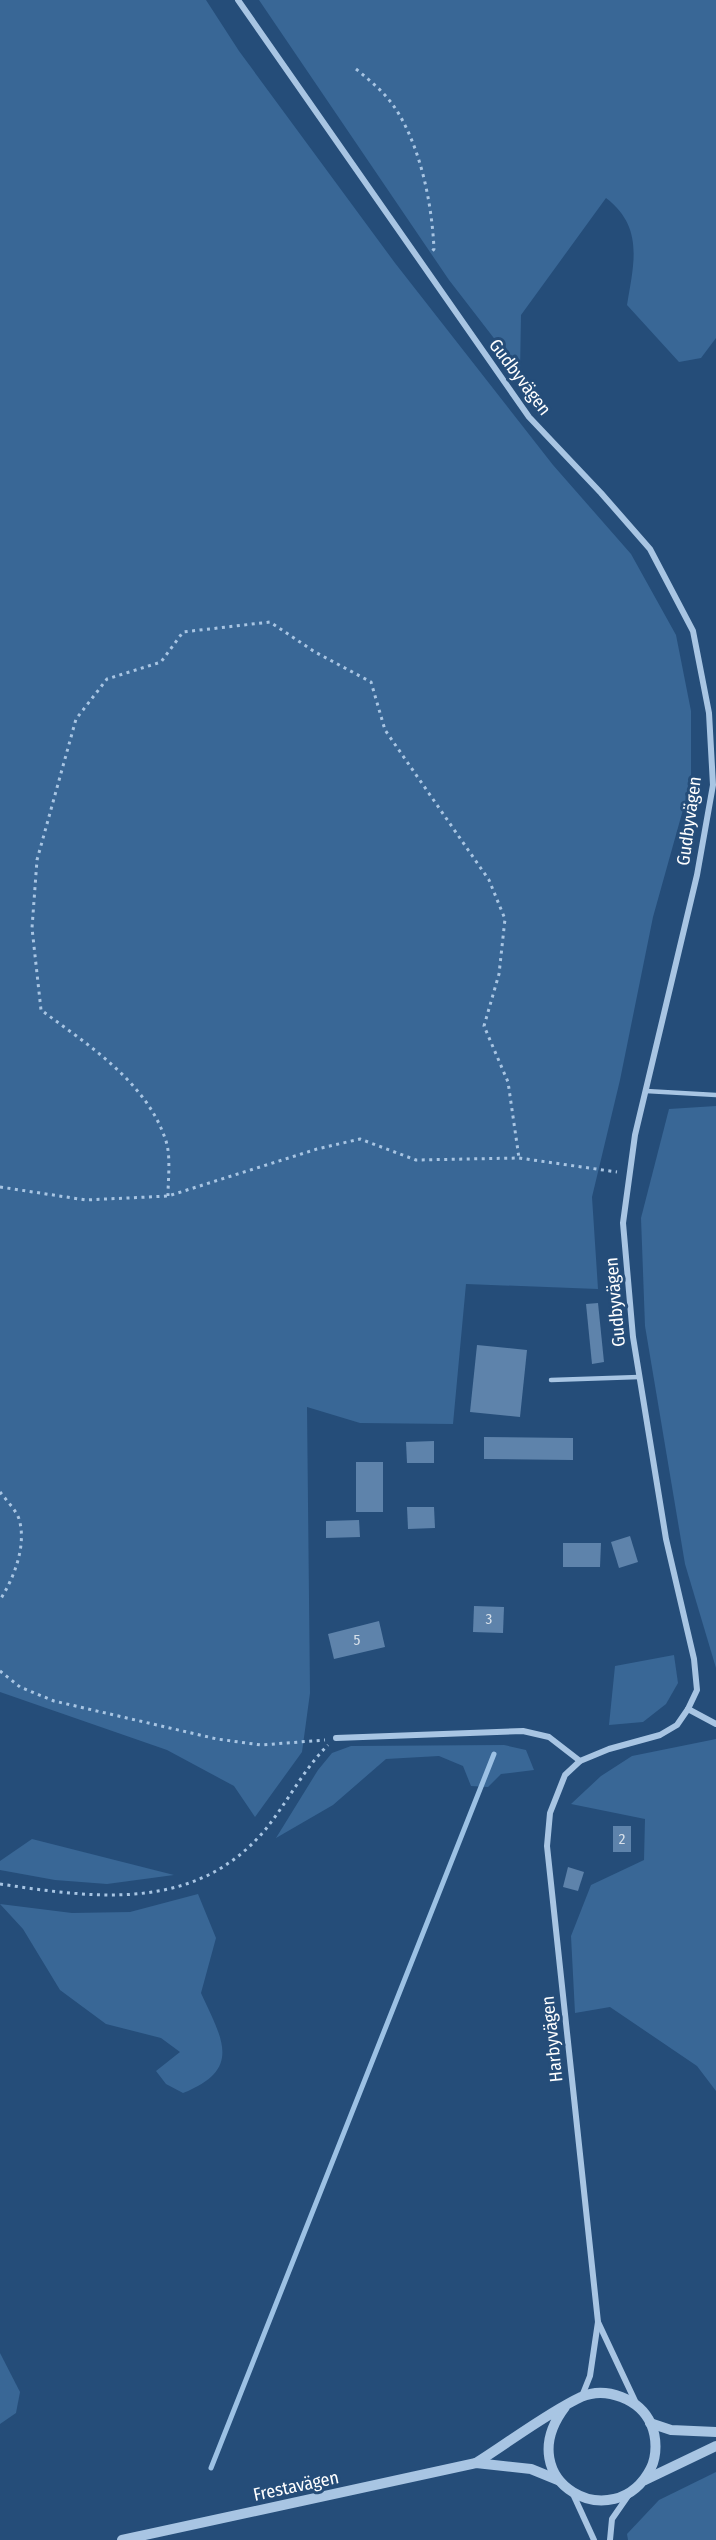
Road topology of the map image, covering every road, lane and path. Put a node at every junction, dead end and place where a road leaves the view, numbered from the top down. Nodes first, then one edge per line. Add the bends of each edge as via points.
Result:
1 (238, 0) edge
2 (356, 69) dead end
3 (421, 264) junction
4 (646, 1091) junction
5 (716, 1095) edge
6 (519, 1158) junction
7 (628, 1174) junction
8 (0, 1186) edge
9 (168, 1196) junction
10 (639, 1377) junction
11 (551, 1380) dead end
12 (0, 1492) edge
13 (0, 1600) edge
14 (0, 1671) edge
15 (688, 1709) junction
16 (716, 1724) edge
17 (336, 1738) junction
18 (580, 1761) junction
19 (0, 1884) edge
20 (598, 2322) junction
21 (582, 2396) junction
22 (565, 2407) junction
23 (638, 2407) junction
24 (650, 2423) junction
25 (716, 2432) edge
26 (716, 2446) edge
27 (476, 2463) junction
28 (558, 2480) junction
29 (645, 2480) junction
30 (573, 2493) junction
31 (630, 2493) junction
32 (123, 2540) edge
33 (594, 2540) edge
34 (610, 2540) edge

1 - 3 street, Gudbyvägen
2 - 3 path via 382,91 400,116 418,162 432,219 434,249
3 - 4 street, Gudbyvägen via 529,417 650,549 693,631 709,713 713,785 697,875
4 - 5 lane
4 - 7 street, Gudbyvägen
6 - 7 path
6 - 9 path via 416,1160 360,1139
6 - 9 path via 508,1082 484,1026 498,974 505,919 489,879 385,730 371,682 270,622 183,632 161,662 107,679 76,719 37,860 32,928 41,1010 94,1050 143,1095 166,1142
7 - 10 street, Gudbyvägen via 623,1223
8 - 9 path via 86,1200
10 - 11 lane
10 - 15 street, Gudbyvägen via 666,1539 694,1659 697,1690
12 - 13 path via 19,1518 21,1547 14,1574
14 - 17 path via 20,1687 54,1701 217,1739 261,1745
15 - 16 street
15 - 18 street, Harbyvägen via 677,1725 660,1735
17 - 18 street via 523,1731 549,1737
17 - 19 path via 319,1754 246,1852 208,1876 144,1895 82,1895
18 - 20 street, Harbyvägen via 565,1775 550,1813 547,1846
20 - 21 street, Harbyvägen via 590,2376
20 - 23 street, Harbyvägen
21 - 22 street
21 - 23 street via 621,2396
22 - 27 street, Frestavägen
22 - 28 street via 553,2423 548,2442 549,2462
23 - 24 street
24 - 25 street via 671,2430
24 - 29 street via 656,2442 654,2462
26 - 29 street
27 - 28 street, Frestavägen via 531,2469
27 - 32 street, Frestavägen
28 - 30 street
29 - 31 street
30 - 31 street via 592,2500 612,2500
30 - 33 street
31 - 34 street via 612,2519

